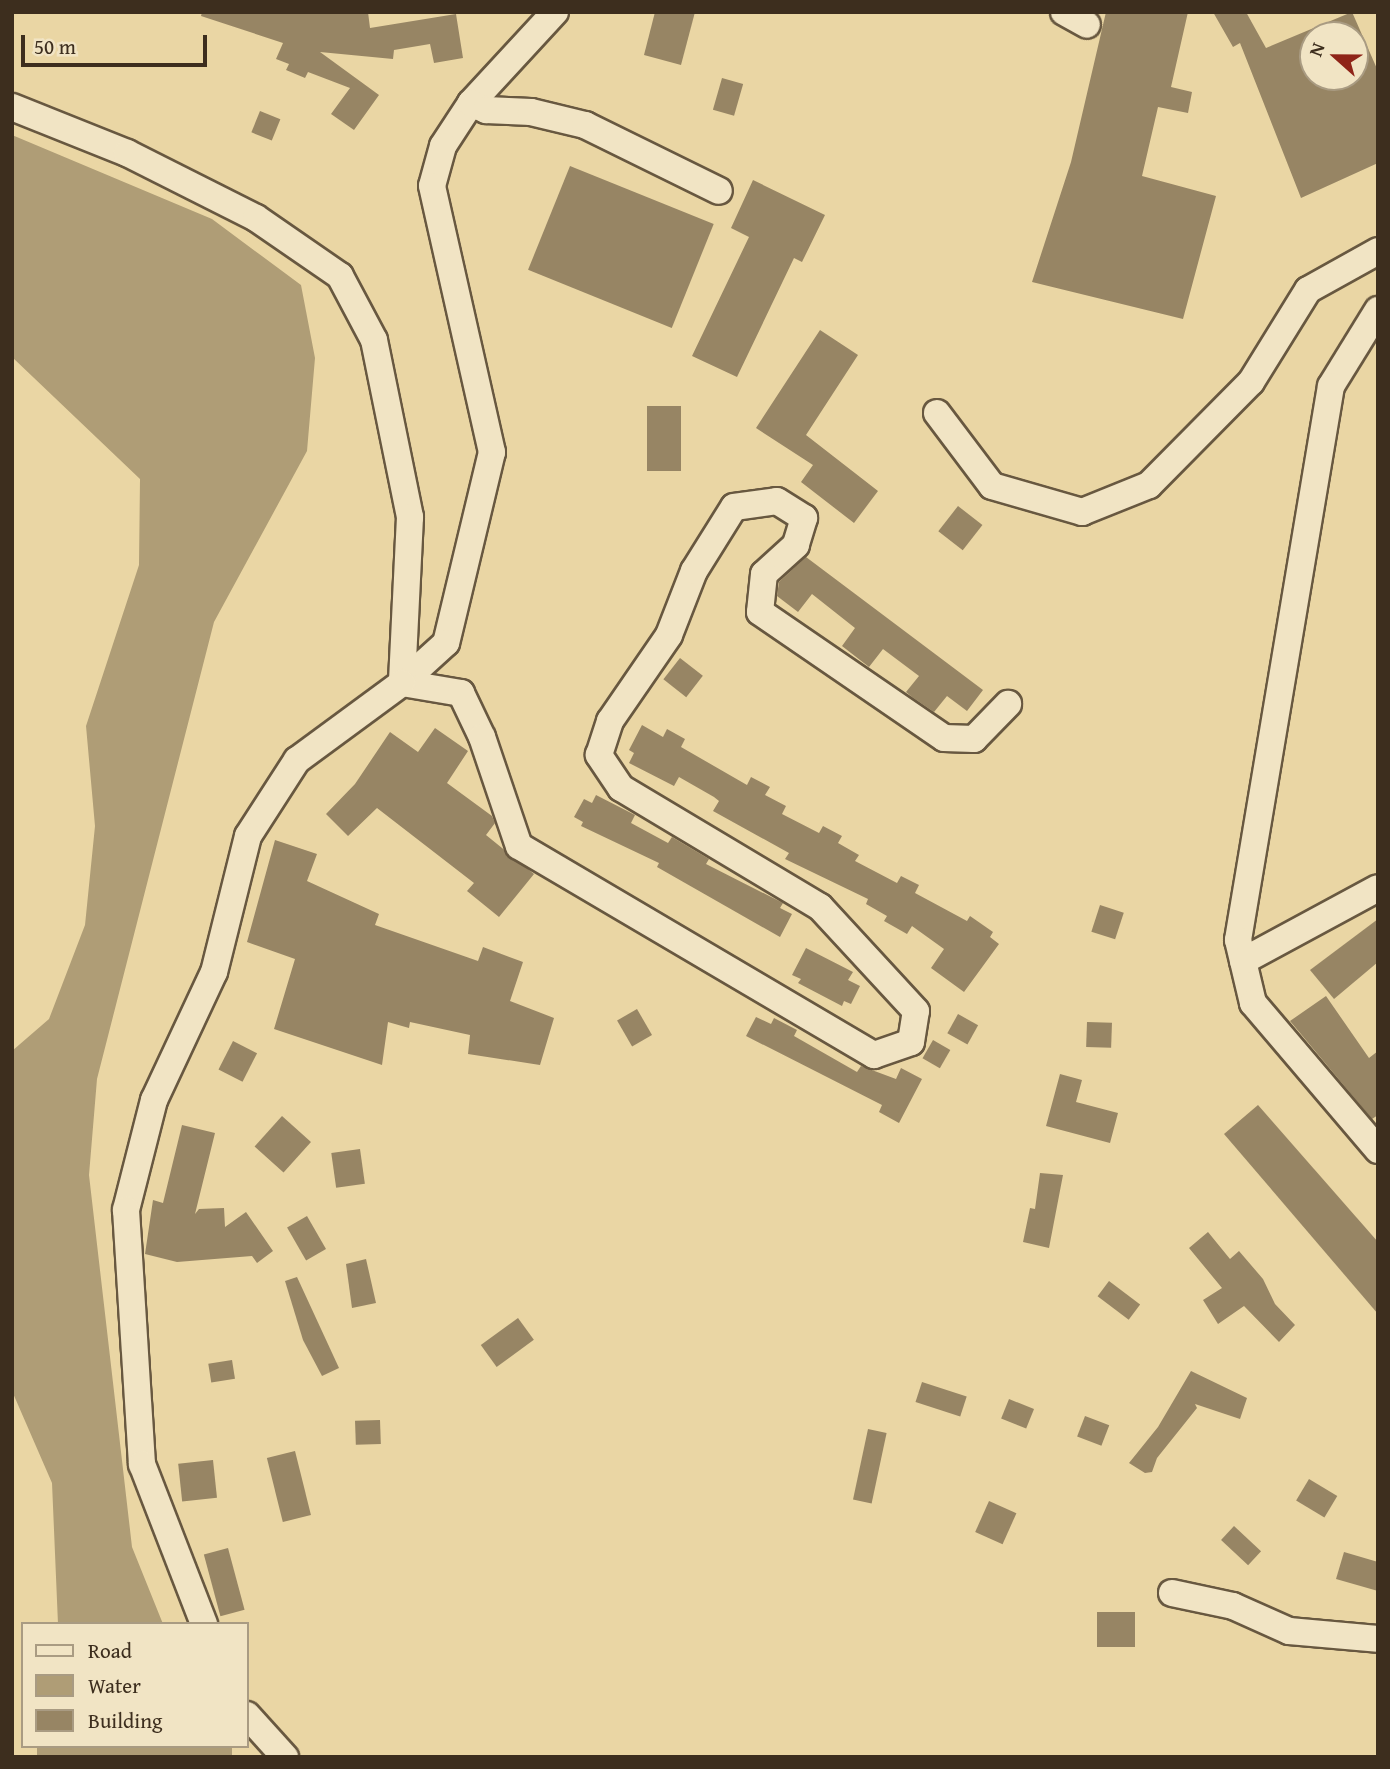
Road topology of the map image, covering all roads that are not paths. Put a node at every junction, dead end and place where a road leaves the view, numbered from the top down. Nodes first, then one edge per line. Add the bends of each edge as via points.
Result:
1 (555, 12) edge
2 (471, 103) junction
3 (12, 107) edge
4 (719, 191) dead end
5 (1378, 251) edge
6 (1378, 310) edge
7 (937, 412) dead end
8 (402, 683) junction
9 (1008, 704) dead end
10 (1378, 888) edge
11 (1243, 961) junction
12 (1378, 1150) edge
13 (1172, 1593) dead end
14 (203, 1622) edge
15 (1378, 1639) edge
16 (248, 1716) edge
17 (285, 1757) edge

1 - 2 street
2 - 4 street via 486,110 531,112 585,125
2 - 8 street via 443,145 432,186 492,452 446,643
3 - 8 street via 127,153 256,218 340,276 374,340 410,517
5 - 7 street via 1308,290 1251,382 1149,485 1082,512 992,486
6 - 11 street via 1331,386 1238,940
8 - 9 street via 460,693 482,737 519,846 874,1055 911,1042 916,1010 820,907 621,788 599,755 610,721 669,635 694,571 734,508 777,501 804,518 796,545 764,573 760,612 944,738 974,739
8 - 14 street via 297,760 248,836 214,972 154,1100 126,1210 142,1464
10 - 11 street
11 - 12 street via 1253,1003
13 - 15 street via 1233,1606 1289,1631
16 - 17 street

